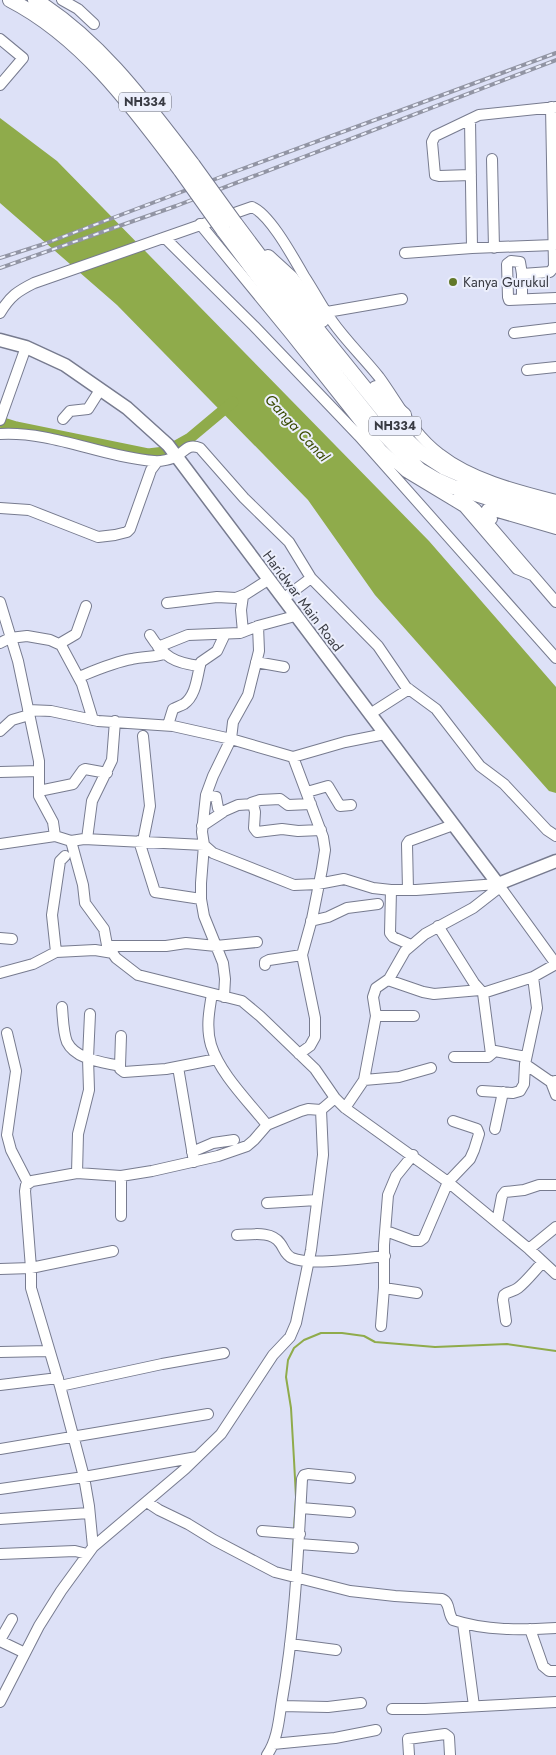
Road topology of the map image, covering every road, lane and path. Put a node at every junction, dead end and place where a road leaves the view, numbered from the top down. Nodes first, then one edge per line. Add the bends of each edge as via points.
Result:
1 (10, 0) edge
2 (35, 0) edge
3 (62, 0) edge
4 (94, 24) dead end
5 (62, 26) junction
6 (0, 38) edge
7 (0, 85) edge
8 (554, 107) edge
9 (470, 120) junction
10 (492, 159) dead end
11 (187, 168) junction
12 (471, 175) junction
13 (200, 224) junction
14 (162, 239) junction
15 (250, 243) junction
16 (554, 245) junction
17 (472, 248) junction
18 (494, 248) junction
19 (405, 253) dead end
20 (522, 274) junction
21 (275, 287) junction
22 (556, 298) edge
23 (402, 299) dead end
24 (522, 299) junction
25 (0, 312) edge
26 (327, 312) junction
27 (556, 328) edge
28 (514, 333) dead end
29 (0, 340) edge
30 (26, 347) junction
31 (556, 367) edge
32 (527, 370) dead end
33 (100, 390) junction
34 (4, 397) edge
35 (404, 415) junction
36 (62, 419) dead end
37 (0, 420) edge
38 (0, 434) edge
39 (173, 452) junction
40 (157, 462) junction
41 (437, 480) junction
42 (556, 500) edge
43 (556, 507) edge
44 (0, 508) edge
45 (556, 519) edge
46 (556, 529) edge
47 (532, 575) junction
48 (311, 578) junction
49 (268, 580) junction
50 (243, 596) junction
51 (283, 599) junction
52 (0, 602) edge
53 (167, 602) dead end
54 (556, 602) edge
55 (86, 606) dead end
56 (295, 616) junction
57 (258, 626) junction
58 (243, 632) junction
59 (225, 634) junction
60 (150, 635) dead end
61 (10, 638) junction
62 (0, 643) edge
63 (59, 644) junction
64 (161, 651) junction
65 (556, 658) edge
66 (256, 662) junction
67 (200, 666) junction
68 (284, 667) dead end
69 (79, 677) junction
70 (409, 689) junction
71 (28, 713) junction
72 (370, 714) junction
73 (94, 720) junction
74 (115, 722) junction
75 (168, 725) junction
76 (0, 731) edge
77 (385, 734) junction
78 (143, 736) dead end
79 (231, 739) junction
80 (293, 756) junction
81 (39, 771) junction
82 (0, 772) edge
83 (107, 773) junction
84 (39, 791) junction
85 (307, 792) junction
86 (206, 795) junction
87 (252, 803) junction
88 (312, 804) junction
89 (351, 805) dead end
90 (223, 812) junction
91 (453, 825) junction
92 (202, 826) junction
93 (321, 830) junction
94 (55, 836) junction
95 (556, 836) edge
96 (87, 839) junction
97 (71, 841) junction
98 (140, 841) junction
99 (0, 844) edge
100 (204, 845) junction
101 (65, 856) dead end
102 (556, 861) edge
103 (318, 884) junction
104 (499, 886) junction
105 (391, 890) junction
106 (408, 890) junction
107 (201, 899) junction
108 (378, 904) dead end
109 (311, 921) junction
110 (438, 926) junction
111 (0, 938) edge
112 (12, 938) dead end
113 (257, 942) dead end
114 (411, 945) junction
115 (216, 946) junction
116 (111, 950) junction
117 (56, 952) junction
118 (302, 955) junction
119 (556, 964) edge
120 (265, 965) dead end
121 (0, 973) edge
122 (533, 977) junction
123 (388, 980) junction
124 (481, 991) junction
125 (212, 994) junction
126 (224, 997) junction
127 (62, 1007) dead end
128 (90, 1014) dead end
129 (376, 1016) junction
130 (414, 1016) dead end
131 (7, 1033) dead end
132 (121, 1036) dead end
133 (299, 1054) junction
134 (491, 1054) junction
135 (88, 1058) junction
136 (454, 1058) dead end
137 (217, 1059) junction
138 (525, 1061) junction
139 (120, 1066) junction
140 (178, 1067) junction
141 (431, 1068) dead end
142 (364, 1080) junction
143 (554, 1081) edge
144 (482, 1091) dead end
145 (503, 1092) junction
146 (556, 1095) edge
147 (335, 1098) junction
148 (345, 1108) junction
149 (321, 1110) junction
150 (4, 1116) edge
151 (453, 1120) dead end
152 (267, 1125) junction
153 (495, 1129) dead end
154 (4, 1139) edge
155 (234, 1140) dead end
156 (413, 1155) junction
157 (192, 1157) junction
158 (77, 1173) junction
159 (121, 1176) junction
160 (448, 1182) junction
161 (28, 1183) junction
162 (556, 1185) edge
163 (317, 1200) junction
164 (267, 1204) dead end
165 (121, 1216) dead end
166 (497, 1222) junction
167 (556, 1227) edge
168 (386, 1231) junction
169 (237, 1234) dead end
170 (529, 1249) junction
171 (113, 1251) dead end
172 (385, 1256) junction
173 (309, 1260) junction
174 (543, 1262) junction
175 (31, 1268) junction
176 (0, 1270) edge
177 (556, 1273) edge
178 (384, 1288) junction
179 (416, 1293) dead end
180 (506, 1321) dead end
181 (381, 1326) dead end
182 (50, 1351) junction
183 (0, 1352) edge
184 (224, 1353) dead end
185 (59, 1382) junction
186 (0, 1385) edge
187 (208, 1414) dead end
188 (73, 1437) junction
189 (0, 1449) edge
190 (198, 1457) junction
191 (84, 1477) junction
192 (350, 1478) dead end
193 (0, 1489) edge
194 (147, 1502) junction
195 (301, 1508) junction
196 (350, 1512) dead end
197 (89, 1513) junction
198 (0, 1519) edge
199 (262, 1531) dead end
200 (296, 1536) junction
201 (352, 1548) dead end
202 (90, 1550) junction
203 (0, 1554) edge
204 (296, 1578) junction
205 (12, 1619) dead end
206 (463, 1622) junction
207 (556, 1628) edge
208 (530, 1629) junction
209 (0, 1641) edge
210 (290, 1644) junction
211 (336, 1650) dead end
212 (25, 1653) junction
213 (556, 1671) edge
214 (0, 1702) edge
215 (556, 1702) edge
216 (361, 1703) dead end
217 (281, 1706) junction
218 (474, 1706) junction
219 (392, 1709) dead end
220 (376, 1730) dead end
221 (273, 1744) junction
222 (268, 1755) edge
223 (409, 1755) edge
224 (450, 1755) edge

1 - 5 highway, NH334
2 - 5 highway, NH334
3 - 4 street via 78,8
5 - 11 highway, NH334 via 144,102
6 - 7 street via 23,58
8 - 9 street via 479,116
8 - 16 street
9 - 12 street
9 - 12 street via 435,136 432,160 436,176
10 - 18 street
11 - 15 highway, NH334, bridge
11 - 21 highway, NH334, bridge via 222,230
12 - 17 street
13 - 14 street
13 - 26 street via 246,208 257,209 275,230
13 - 47 street via 382,450 406,472 464,506 517,569
14 - 25 street via 34,282 17,291
14 - 65 street via 254,326 359,436
15 - 21 highway, NH334
15 - 35 highway via 291,278 348,354 386,400
16 - 18 street
16 - 20 street via 553,269 550,272
17 - 18 street
17 - 19 street
20 - 24 street
20 - 24 street via 520,262 507,264 508,298
21 - 41 highway, NH334 via 381,431 412,463
21 - 43 highway, NH334 via 420,452 443,467 487,486
22 - 24 street
23 - 26 street
26 - 35 street via 373,369
27 - 28 street
29 - 30 main road, Haridwar Main Road
30 - 33 main road, Haridwar Main Road via 65,365
30 - 34 street
31 - 32 street
33 - 36 street via 88,409 70,411
33 - 39 main road, Haridwar Main Road via 127,408
34 - 37 street
35 - 42 street via 426,442 460,466 483,478
38 - 40 street via 38,435
39 - 40 street
39 - 48 street via 191,446 203,450 244,498 290,542
39 - 49 main road, Haridwar Main Road
40 - 44 street via 127,532 98,537 29,510
41 - 45 highway, NH334
41 - 47 street via 471,504
46 - 47 street via 490,508 486,511 525,560
47 - 54 street
48 - 51 street
48 - 70 street via 378,646
49 - 50 street
49 - 51 main road, Haridwar Main Road
50 - 53 street
50 - 58 street
51 - 56 main road, Haridwar Main Road
52 - 61 street
55 - 63 street via 76,634
56 - 57 street
56 - 72 main road, Haridwar Main Road
57 - 58 street
57 - 66 street
58 - 59 street
59 - 64 street via 188,635
59 - 67 street via 217,651 203,659
60 - 64 street
61 - 62 street
61 - 63 street via 32,636
61 - 71 street
63 - 69 street
64 - 67 street via 185,664
64 - 69 street via 152,658 131,659
66 - 68 street
66 - 79 street
67 - 75 street via 199,678 190,697 173,709
69 - 73 street
70 - 72 street
70 - 95 street via 436,709 480,766 495,776
71 - 73 street via 51,711
71 - 76 street via 12,720
71 - 81 street
72 - 77 main road, Haridwar Main Road
73 - 74 street
74 - 75 street
74 - 83 street via 113,757
75 - 79 street
77 - 80 street
77 - 91 main road, Haridwar Main Road
78 - 98 street via 150,806
79 - 80 street
79 - 86 street
80 - 85 street
81 - 82 street
81 - 84 street
83 - 84 street via 85,769 72,784
83 - 96 street via 92,801
84 - 94 street via 53,822
85 - 88 street
85 - 89 street via 328,786 340,806
86 - 90 street via 216,797 219,810
86 - 92 street
87 - 88 street via 274,799 282,800 288,806
87 - 90 street
87 - 93 street via 257,832
88 - 93 street
90 - 92 street
91 - 104 main road, Haridwar Main Road
91 - 106 street via 409,841
92 - 100 street
93 - 103 street via 325,850
94 - 97 street
94 - 99 street
96 - 97 street
96 - 98 street
97 - 116 street via 85,903 104,929
98 - 100 street
98 - 107 street via 155,892
100 - 103 street via 213,853 294,885
100 - 107 street
101 - 117 street via 60,861 52,915
102 - 104 main road
103 - 105 street via 344,879
103 - 109 street
104 - 106 street
104 - 110 street via 472,908
104 - 119 street
105 - 106 street
105 - 114 street via 390,933
107 - 115 street
108 - 109 street via 347,908
109 - 118 street
110 - 114 street
110 - 124 street
111 - 112 street
113 - 115 street
114 - 123 street
115 - 116 street via 186,943
115 - 126 street via 225,979
116 - 117 street
116 - 125 street via 138,975
117 - 121 street via 33,964
118 - 120 street via 269,960
118 - 133 street via 315,1029 313,1042
119 - 122 street
122 - 124 street
122 - 138 street via 537,1008
123 - 124 street via 434,994
123 - 129 street via 374,993
124 - 134 street
125 - 126 street
125 - 137 street via 208,1018
126 - 133 street via 242,1001
127 - 135 street via 68,1043
128 - 135 street
129 - 130 street
129 - 142 street
131 - 150 street via 16,1071
132 - 139 street
133 - 147 street via 315,1069
134 - 136 street via 488,1057
134 - 138 street via 499,1052
135 - 139 street
135 - 158 street via 89,1090 78,1134
137 - 140 street
137 - 152 street
138 - 143 street
138 - 145 street via 522,1089
139 - 140 street via 124,1072
140 - 157 street
141 - 142 street
142 - 148 street
143 - 146 street
144 - 145 street
145 - 153 street
147 - 148 street
147 - 149 street
148 - 156 street
149 - 152 street via 308,1109
149 - 163 street via 323,1155
150 - 154 street
151 - 160 street via 477,1129 479,1134 470,1159
152 - 157 street via 247,1146
154 - 161 street
155 - 157 street via 213,1143
156 - 160 street
156 - 168 street via 390,1188
157 - 159 street
158 - 159 street
158 - 161 street
159 - 165 street
160 - 166 street
160 - 168 street via 422,1240 413,1241
161 - 175 street via 25,1191
162 - 166 street via 505,1192
163 - 164 street
163 - 173 street
166 - 170 street
167 - 170 street
168 - 172 street
169 - 173 street via 271,1235 288,1255
170 - 174 street
171 - 175 street
172 - 173 street
172 - 178 street
173 - 190 street via 290,1337 273,1355 226,1428
174 - 177 street
174 - 180 street via 517,1289 504,1295
175 - 176 street
175 - 182 street via 32,1296
178 - 179 street
178 - 181 street
182 - 183 street
182 - 185 street
184 - 185 street
185 - 186 street
185 - 188 street
187 - 188 street
188 - 189 street
188 - 191 street
190 - 191 street
190 - 194 street
191 - 193 street
191 - 197 street
192 - 195 street via 304,1475
194 - 202 street
194 - 204 street via 275,1572
195 - 196 street
195 - 200 street
197 - 198 street
197 - 202 street
199 - 200 street
200 - 201 street
200 - 204 street
202 - 203 street
202 - 212 street via 53,1603
204 - 206 street via 372,1594 442,1599 448,1604 451,1618
204 - 210 street
205 - 209 street
206 - 208 street via 496,1629
206 - 218 street
207 - 208 street
208 - 213 street via 543,1666
209 - 212 street
210 - 211 street
210 - 217 street
212 - 214 street
215 - 218 street
216 - 217 street via 328,1707
217 - 221 street
218 - 219 street
220 - 221 street
221 - 222 street
223 - 224 street via 408,1739 445,1734 449,1737

